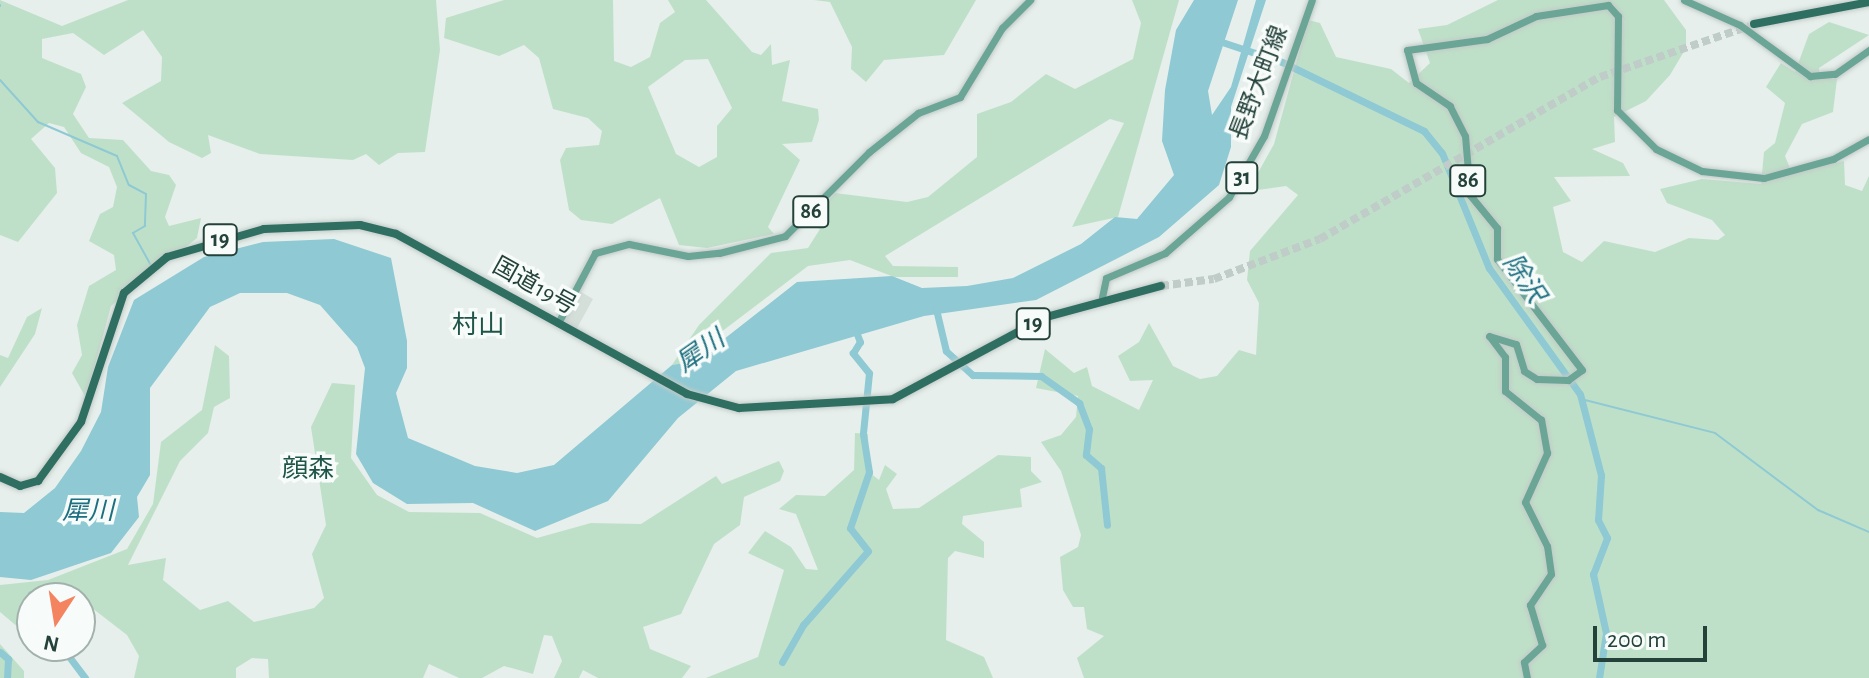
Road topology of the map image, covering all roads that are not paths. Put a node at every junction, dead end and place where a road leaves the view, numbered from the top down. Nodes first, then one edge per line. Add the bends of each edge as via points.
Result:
1 (1030, 0) edge
2 (1312, 0) edge
3 (1684, 0) edge
4 (1869, 2) edge
5 (1754, 24) tunnel mouth
6 (1869, 50) edge
7 (1869, 139) edge
8 (1161, 286) tunnel mouth
9 (1102, 297) junction
10 (558, 323) junction
11 (0, 477) edge
12 (1527, 678) edge

1 - 10 main road, 86 via 1002,28 960,97 918,113 869,152 785,236 688,256 638,244 595,253
2 - 9 main road, 長野大町線 / 31 via 1264,136 1229,197 1165,253 1106,278
3 - 6 main road via 1740,25 1810,76 1835,74
4 - 5 highway
7 - 12 main road, 86 via 1833,159 1764,178 1702,171 1656,149 1617,110 1618,16 1608,5 1536,16 1487,39 1407,50 1416,83 1450,106 1465,136 1470,195 1497,228 1497,259 1582,370 1568,380 1537,379 1524,371 1516,344 1489,336 1505,357 1505,391 1541,420 1547,453 1525,502 1547,546 1551,574 1530,605 1542,645 1524,662
8 - 9 highway, 国道19号 / 19
9 - 10 highway, 国道19号 / 19 via 1046,317 958,370 870,404 769,409 723,406 646,372
10 - 11 highway, 国道19号 / 19 via 380,229 315,225 238,235 167,257 124,293 81,422 38,481 20,486

